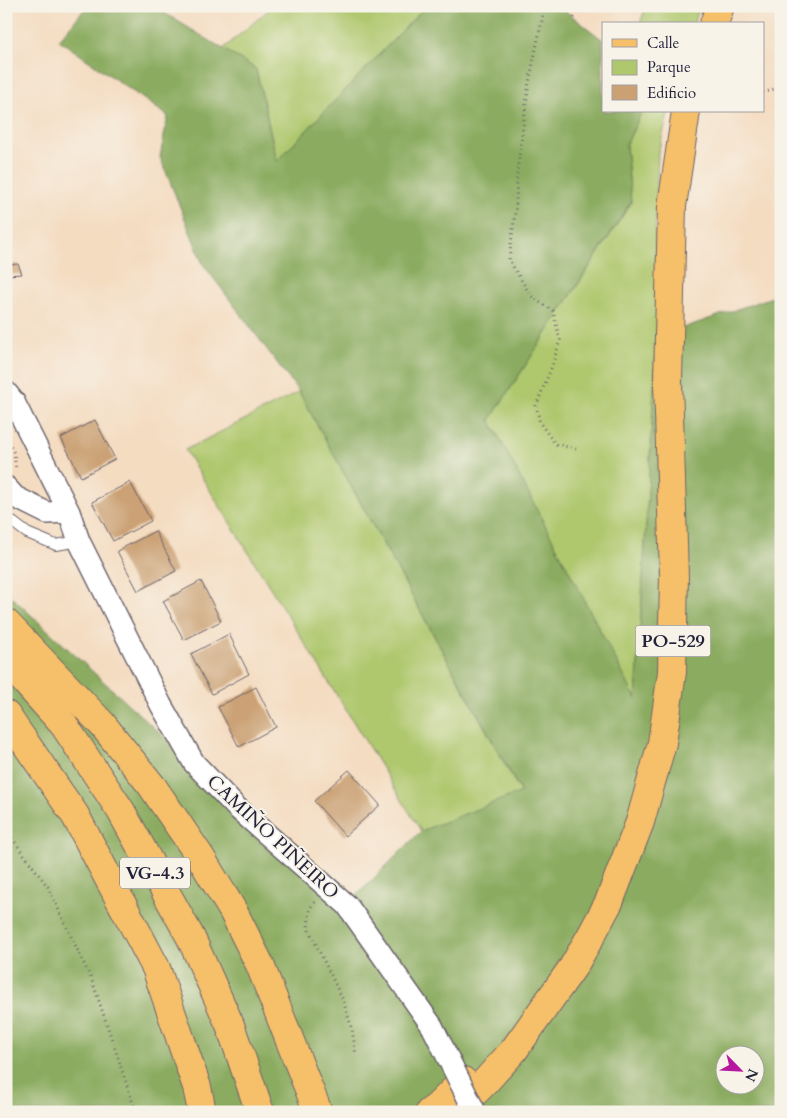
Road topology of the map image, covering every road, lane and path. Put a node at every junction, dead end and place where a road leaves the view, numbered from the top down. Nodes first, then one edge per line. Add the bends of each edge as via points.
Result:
1 (545, 6) edge
2 (580, 6) edge
3 (720, 6) edge
4 (574, 18) dead end
5 (715, 22) edge
6 (781, 85) edge
7 (764, 92) edge
8 (686, 112) edge
9 (6, 392) edge
10 (6, 438) edge
11 (576, 449) dead end
12 (11, 492) edge
13 (69, 512) junction
14 (6, 516) edge
15 (80, 541) junction
16 (6, 623) edge
17 (6, 660) edge
18 (6, 715) edge
19 (6, 830) edge
20 (329, 889) junction
21 (573, 967) junction
22 (356, 1055) dead end
23 (320, 1109) edge
24 (136, 1112) edge
25 (202, 1112) edge
26 (260, 1112) edge
27 (430, 1112) edge
28 (455, 1112) edge
29 (475, 1112) edge

1 - 11 path via 529,82 516,172 516,205 509,260 531,296 553,311 560,340 536,406 540,423 555,444
2 - 4 path
3 - 5 main road
6 - 7 path
8 - 21 main road, PO-529 via 672,206 668,382 674,576 672,672 662,743 640,822 609,902
9 - 13 street, CAMIÑO PIÑEIRO
10 - 12 path via 14,453
12 - 13 street via 47,513
13 - 15 street, CAMIÑO PIÑEIRO
14 - 15 lane via 27,533 56,545
15 - 20 street, CAMIÑO PIÑEIRO via 161,705 194,762 236,807
16 - 23 main road via 102,724 152,786 201,858 260,965
17 - 26 main road, VG-4.3 via 64,724 121,811 191,938 230,1025
18 - 25 main road via 75,815 156,968 197,1087
19 - 24 path via 48,887 89,974
20 - 22 path via 310,908 308,928 343,1000
20 - 29 street, CAMIÑO PIÑEIRO, bridge via 347,906 432,1026
21 - 27 main road via 537,998 500,1042
21 - 28 main road, PO-529 via 514,1050

